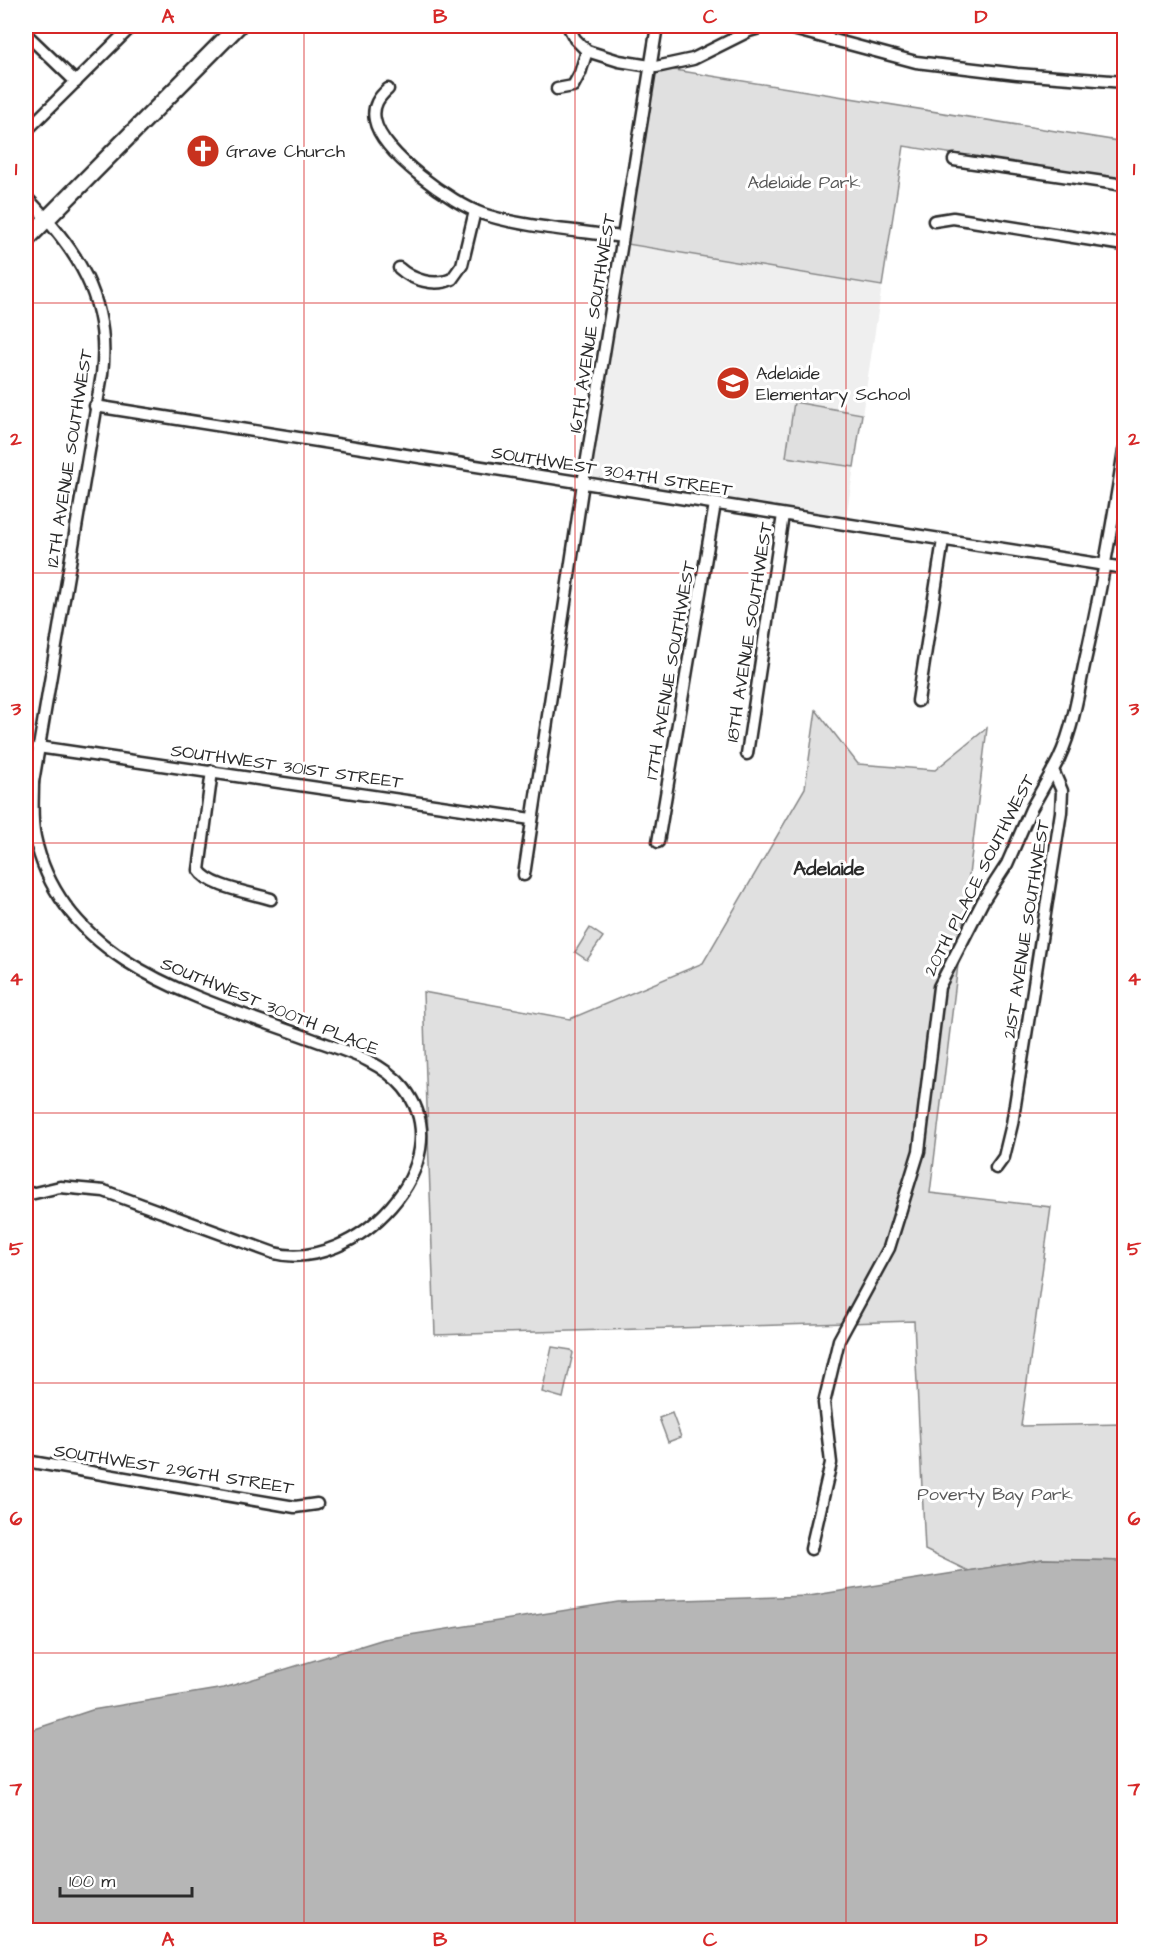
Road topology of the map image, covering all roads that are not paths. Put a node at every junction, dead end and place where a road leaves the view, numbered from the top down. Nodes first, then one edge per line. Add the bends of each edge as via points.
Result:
1 (132, 26) edge
2 (238, 26) edge
3 (568, 26) edge
4 (657, 26) edge
5 (26, 34) edge
6 (587, 51) junction
7 (650, 66) junction
8 (76, 82) junction
9 (1125, 82) edge
10 (557, 88) dead end
11 (388, 89) dead end
12 (26, 131) edge
13 (954, 160) dead end
14 (1125, 184) edge
15 (26, 197) edge
16 (475, 211) junction
17 (47, 218) junction
18 (934, 221) dead end
19 (622, 237) junction
20 (26, 240) edge
21 (1125, 245) edge
22 (399, 268) dead end
23 (95, 406) junction
24 (1125, 450) edge
25 (583, 483) junction
26 (715, 504) junction
27 (783, 515) junction
28 (943, 540) junction
29 (1106, 566) junction
30 (1125, 568) edge
31 (918, 701) dead end
32 (38, 747) junction
33 (747, 754) dead end
34 (1053, 770) junction
35 (212, 771) junction
36 (33, 782) junction
37 (531, 819) junction
38 (26, 824) edge
39 (658, 842) dead end
40 (524, 875) dead end
41 (271, 899) dead end
42 (996, 1168) dead end
43 (26, 1195) edge
44 (26, 1461) edge
45 (317, 1504) dead end
46 (811, 1549) dead end

1 - 8 street
2 - 17 main road
3 - 6 street via 574,39
4 - 7 street, 16TH AVENUE SOUTHWEST
5 - 8 street
6 - 7 street
6 - 10 street via 573,86
7 - 9 street via 682,63 766,26 789,28 916,62
7 - 19 street, 16TH AVENUE SOUTHWEST
8 - 12 street
11 - 16 street via 379,97 375,111 376,124 384,138 445,194
13 - 14 street
15 - 17 street, 12TH AVENUE SOUTHWEST
16 - 19 street via 497,218
16 - 22 street via 458,274 449,281 432,282 410,276
17 - 20 main road
17 - 23 street, 12TH AVENUE SOUTHWEST via 85,274 99,307 104,353
18 - 21 street via 953,218
19 - 25 street, 16TH AVENUE SOUTHWEST
23 - 25 street, SOUTHWEST 304TH STREET
23 - 32 street, 12TH AVENUE SOUTHWEST
24 - 29 street
25 - 26 street, SOUTHWEST 304TH STREET
25 - 37 street, 16TH AVENUE SOUTHWEST
26 - 27 street, SOUTHWEST 304TH STREET
26 - 39 street, 17TH AVENUE SOUTHWEST
27 - 28 street, SOUTHWEST 304TH STREET
27 - 33 street, 18TH AVENUE SOUTHWEST
28 - 29 street, SOUTHWEST 304TH STREET
28 - 31 street
29 - 30 street, SOUTHWEST 304TH STREET
29 - 34 street via 1069,730
32 - 35 street, SOUTHWEST 301ST STREET
32 - 36 street, 12TH AVENUE SOUTHWEST
34 - 42 street, 21ST AVENUE SOUTHWEST via 1062,791 1061,812 1012,1124 1004,1156
34 - 46 street, 20TH PLACE SOUTHWEST via 939,987 919,1150 889,1248 839,1340 824,1403 831,1463
35 - 37 street, SOUTHWEST 301ST STREET
35 - 41 street via 198,870 213,882
36 - 38 street, 12TH AVENUE SOUTHWEST
36 - 43 street, SOUTHWEST 300TH PLACE via 32,817 41,860 50,883 94,938 135,968 173,988 367,1060 391,1076 411,1099 420,1124 420,1140 409,1182 395,1202 363,1232 332,1250 298,1257 260,1248 104,1191 60,1187
37 - 40 street, 16TH AVENUE SOUTHWEST
44 - 45 street, SOUTHWEST 296TH STREET via 295,1507

